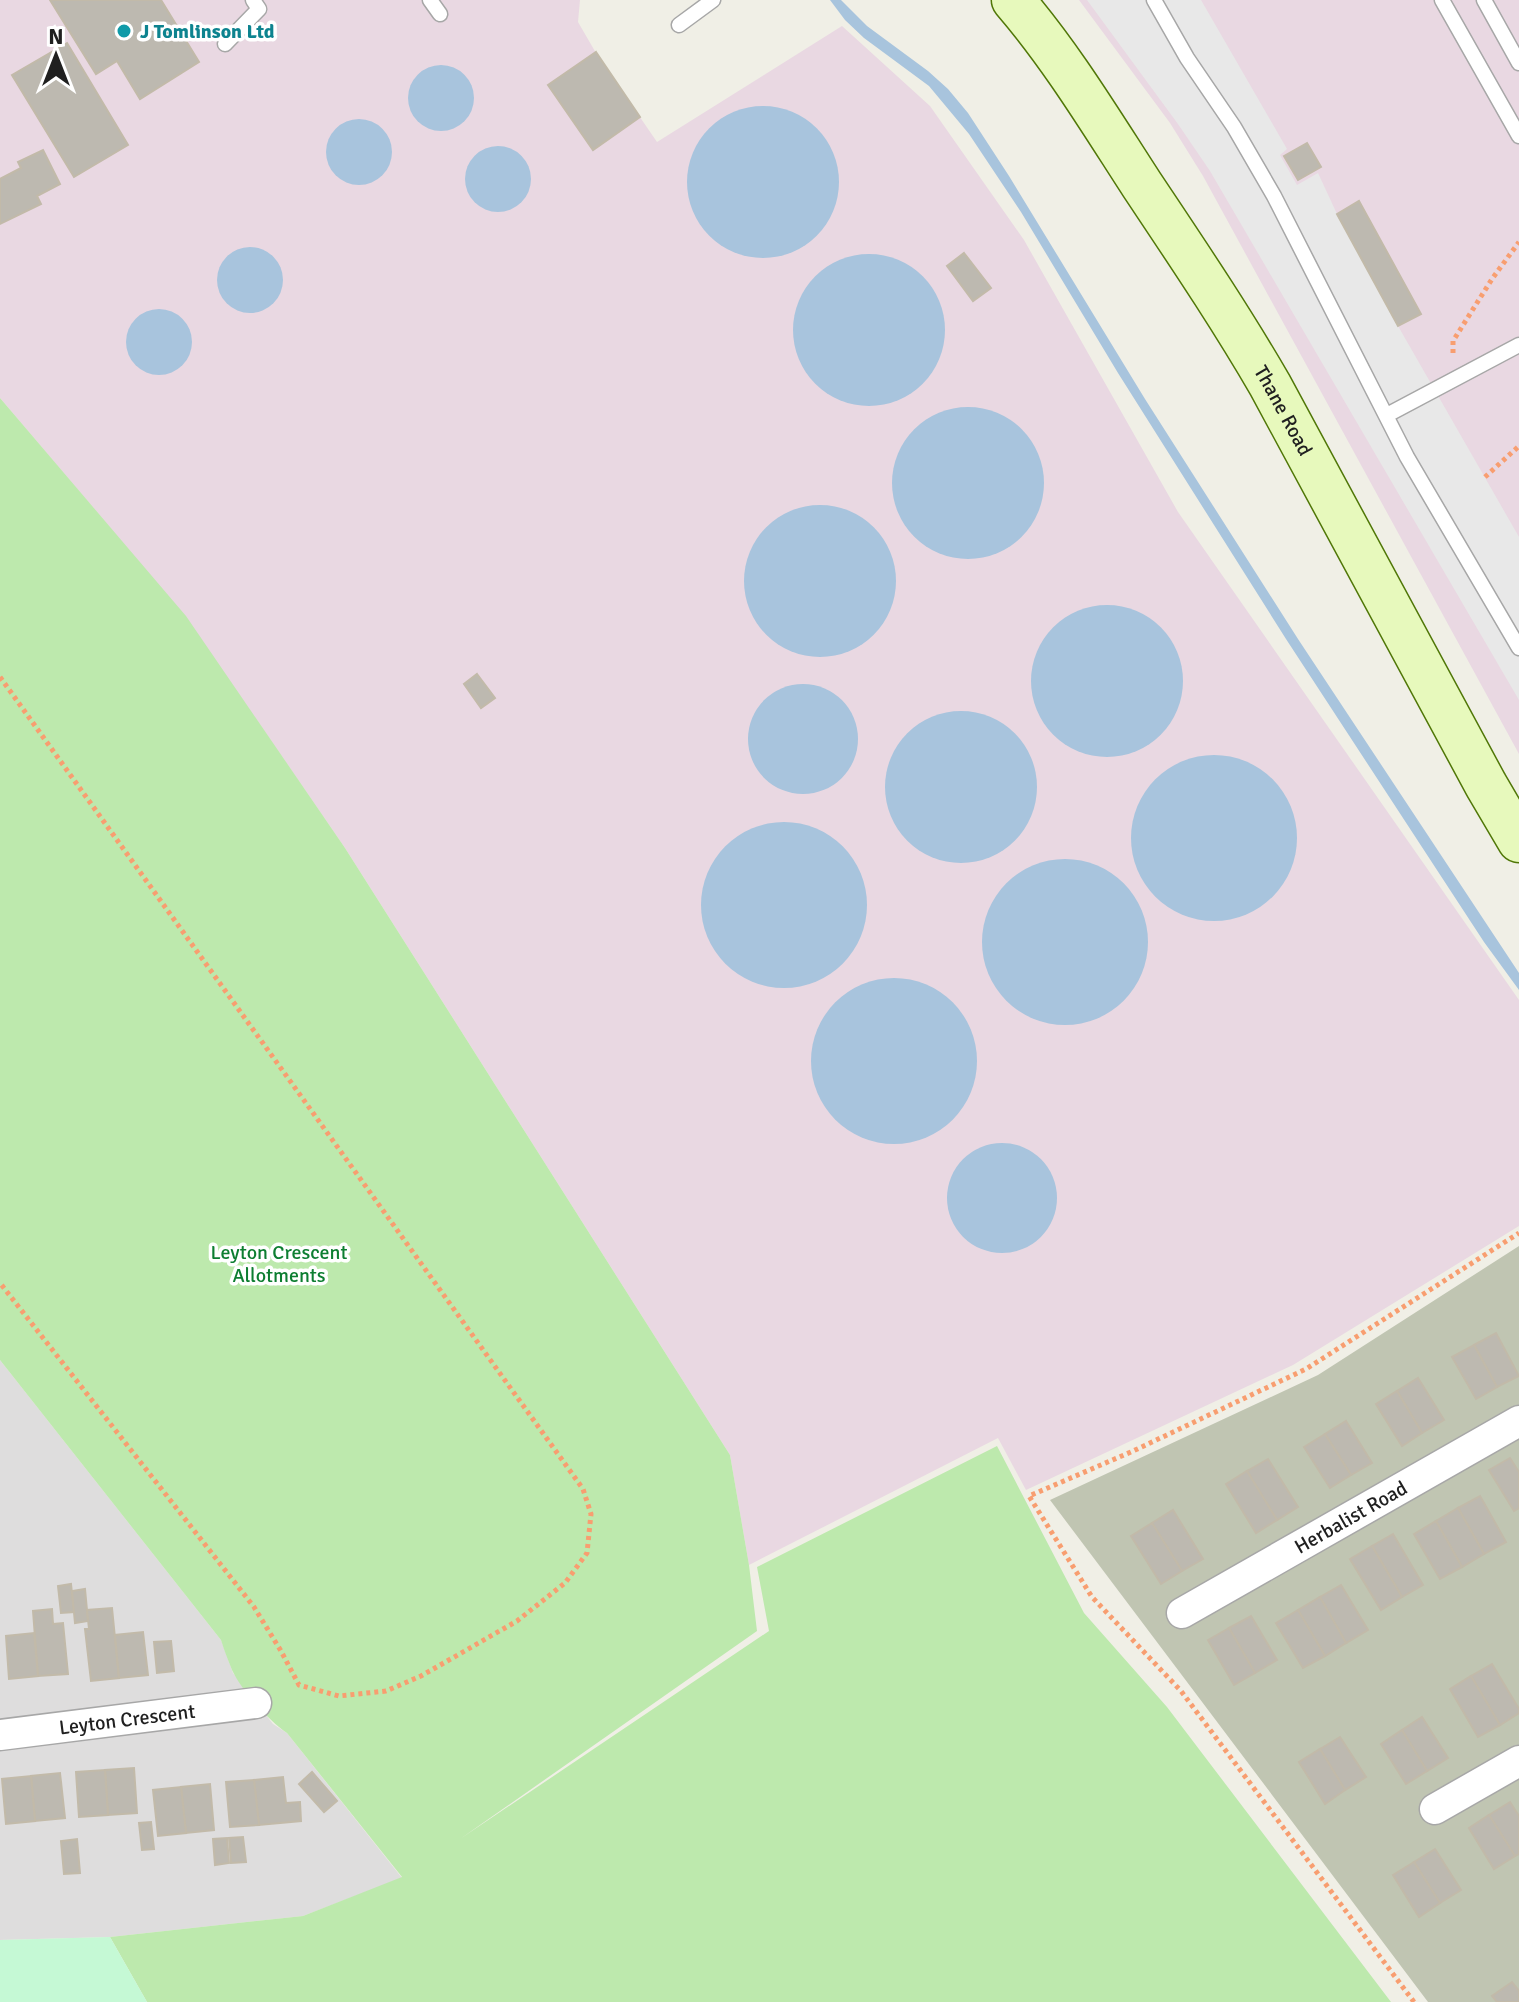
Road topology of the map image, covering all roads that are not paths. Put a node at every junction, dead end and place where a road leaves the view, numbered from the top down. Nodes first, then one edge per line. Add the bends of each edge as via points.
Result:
1 (253, 0) edge
2 (430, 0) edge
3 (713, 0) edge
4 (1013, 0) edge
5 (1154, 0) edge
6 (1442, 0) edge
7 (1484, 0) edge
8 (440, 14) dead end
9 (679, 25) dead end
10 (225, 44) dead end
11 (1519, 63) edge
12 (1519, 136) edge
13 (1519, 345) edge
14 (1387, 415) junction
15 (1519, 648) edge
16 (1519, 841) edge
17 (1519, 1421) edge
18 (1182, 1613) dead end
19 (256, 1703) dead end
20 (0, 1735) edge
21 (1519, 1761) edge
22 (1435, 1809) dead end

1 - 10 lane via 259,9
2 - 8 lane
3 - 9 lane
4 - 16 street, Thane Road via 1072,76 1241,336
5 - 14 lane via 1274,196
6 - 12 lane
7 - 11 lane
13 - 14 lane
14 - 15 lane
17 - 18 street, Herbalist Road
19 - 20 street, Leyton Crescent
21 - 22 street

